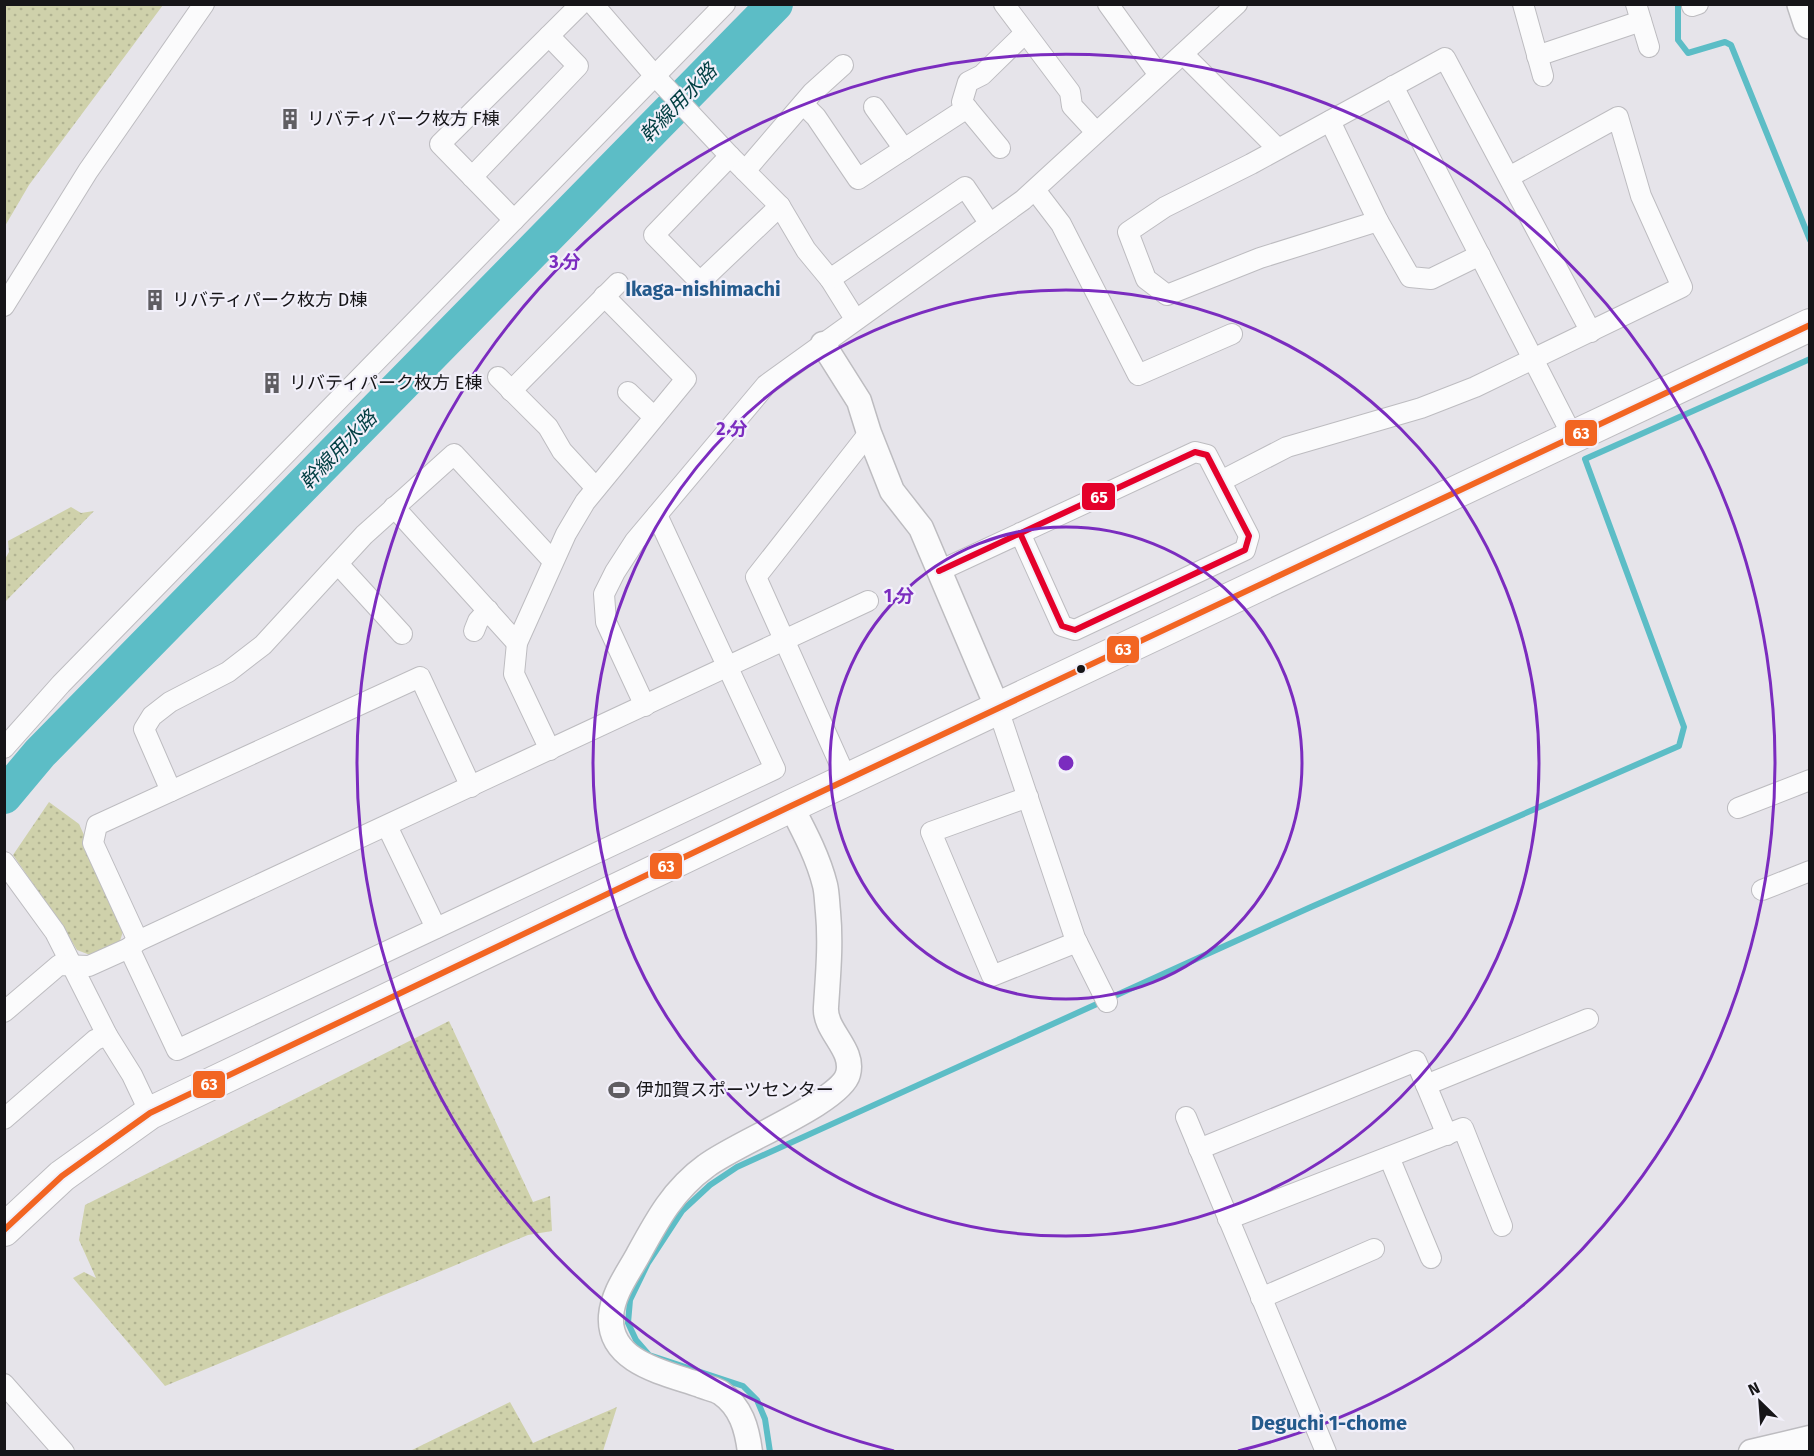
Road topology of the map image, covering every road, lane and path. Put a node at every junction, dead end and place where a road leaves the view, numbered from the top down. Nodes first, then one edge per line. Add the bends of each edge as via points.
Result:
1 (204, 4) edge
2 (581, 4) edge
3 (593, 4) edge
4 (724, 4) edge
5 (1004, 4) edge
6 (1237, 4) edge
7 (1523, 4) edge
8 (1804, 4) edge
9 (1116, 8) edge
10 (1638, 13) edge
11 (1809, 22) edge
12 (1024, 34) junction
13 (549, 36) junction
14 (1649, 47) dead end
15 (1183, 54) junction
16 (1537, 56) junction
17 (843, 65) dead end
18 (1159, 75) junction
19 (655, 76) junction
20 (1543, 76) dead end
21 (1393, 86) junction
22 (802, 105) junction
23 (874, 107) dead end
24 (967, 108) junction
25 (1330, 121) junction
26 (1096, 132) junction
27 (1000, 148) dead end
28 (904, 149) junction
29 (1278, 149) junction
30 (730, 156) junction
31 (745, 171) junction
32 (472, 177) junction
33 (1509, 177) junction
34 (1035, 190) junction
35 (780, 206) junction
36 (514, 220) junction
37 (1378, 221) junction
38 (990, 224) junction
39 (1480, 255) junction
40 (830, 279) junction
41 (4, 306) edge
42 (855, 319) junction
43 (1809, 325) edge
44 (1590, 332) junction
45 (1232, 334) dead end
46 (823, 344) junction
47 (1533, 359) junction
48 (628, 392) dead end
49 (654, 417) junction
50 (869, 433) junction
51 (1573, 438) junction
52 (1221, 481) junction
53 (596, 488) junction
54 (394, 507) junction
55 (657, 515) junction
56 (1020, 533) junction
57 (553, 561) junction
58 (338, 564) junction
59 (939, 571) junction
60 (868, 601) dead end
61 (488, 610) junction
62 (474, 631) dead end
63 (402, 634) dead end
64 (784, 641) junction
65 (517, 643) junction
66 (727, 668) junction
67 (645, 706) junction
68 (998, 709) junction
69 (4, 748) edge
70 (550, 750) junction
71 (847, 780) junction
72 (1809, 780) edge
73 (471, 787) junction
74 (171, 791) junction
75 (1028, 797) junction
76 (791, 806) junction
77 (1738, 808) dead end
78 (387, 826) junction
79 (5, 863) edge
80 (1809, 871) edge
81 (1762, 890) dead end
82 (436, 928) junction
83 (1077, 942) junction
84 (133, 944) junction
85 (74, 966) junction
86 (1107, 1002) dead end
87 (6, 1007) edge
88 (1588, 1019) dead end
89 (107, 1035) junction
90 (1426, 1085) junction
91 (150, 1113) junction
92 (1186, 1118) dead end
93 (4, 1119) edge
94 (1447, 1135) junction
95 (1199, 1149) junction
96 (1389, 1157) junction
97 (1228, 1219) junction
98 (1502, 1226) dead end
99 (4, 1230) edge
100 (1374, 1249) dead end
101 (1431, 1258) dead end
102 (1261, 1298) junction
103 (5, 1387) edge
104 (1809, 1438) edge
105 (64, 1452) edge
106 (750, 1452) edge
107 (1326, 1452) edge
108 (1751, 1452) edge

1 - 41 street via 88,171
2 - 13 street
3 - 19 street
4 - 19 street
5 - 12 street
6 - 15 street
7 - 16 street
8 - 11 highway
9 - 18 street
10 - 14 street
10 - 16 street
12 - 24 street via 982,75 968,82 962,102
12 - 26 street via 1070,92 1072,106
13 - 32 street via 578,66
13 - 32 street via 440,144
15 - 18 street
15 - 29 street
16 - 20 street
17 - 22 street
18 - 26 street
19 - 30 street
19 - 36 street
21 - 25 street
21 - 33 street via 1445,58
21 - 39 street
22 - 28 street via 816,117 858,179
22 - 31 street
23 - 28 street
24 - 27 street
24 - 28 street
25 - 29 street
25 - 37 street
26 - 34 street
29 - 37 street via 1165,207 1128,232 1146,279 1167,295 1260,258
30 - 31 street
30 - 35 street via 654,235 700,282
31 - 35 street
32 - 36 street
33 - 44 street
33 - 44 street via 1618,117 1641,196 1682,286
34 - 38 street
34 - 45 street via 1061,224 1138,375
35 - 40 street via 806,250
36 - 69 street via 61,684
37 - 39 street via 1410,277 1431,279
38 - 40 street via 965,187
38 - 42 street
39 - 47 street
40 - 42 street
42 - 46 street
43 - 51 main road
44 - 47 street
46 - 50 street via 859,401
46 - 55 street via 766,385
47 - 51 street
47 - 52 street via 1421,408 1287,447
48 - 49 street
49 - 53 street
49 - 53 street via 686,378 611,290 504,384 548,428 562,451
50 - 59 street via 892,491 921,528
50 - 64 street via 756,577
51 - 68 main road
52 - 56 street via 1207,455 1195,452
52 - 56 street via 1249,536 1245,550 1075,630 1062,626
53 - 57 street
54 - 57 street via 454,454
54 - 58 street
54 - 61 street
55 - 66 street
55 - 67 street via 635,542 604,594 606,622
56 - 59 street
57 - 65 street
58 - 63 street via 389,606
58 - 74 street via 263,645 228,672 170,702 152,716 144,729
59 - 68 street
60 - 64 street
61 - 62 street
61 - 65 street
64 - 66 street
64 - 71 street
65 - 70 street via 514,674
66 - 67 street
66 - 82 street via 775,769
67 - 70 street
68 - 71 main road
68 - 75 street
70 - 73 street
71 - 76 main road
72 - 77 street
73 - 74 street via 420,676
73 - 78 street
74 - 84 street via 97,825 93,843
75 - 83 street
75 - 83 street via 931,832 992,976
76 - 91 main road
76 - 106 street via 826,886 831,944 826,1013 850,1064 848,1076 822,1102 740,1144 706,1165 681,1187 665,1207 613,1299 611,1320 623,1352 640,1364 720,1392 738,1409 747,1428
78 - 82 street
78 - 84 street
79 - 85 street via 55,932
80 - 81 street
82 - 84 street via 177,1050
83 - 86 street
84 - 85 street via 89,966
85 - 87 street via 59,965
85 - 89 street
88 - 90 street
89 - 91 street
89 - 93 street
90 - 94 street
90 - 95 street via 1416,1061
91 - 99 main road via 63,1176
92 - 95 street
94 - 96 street
94 - 98 street via 1463,1128
95 - 97 street
96 - 97 street
96 - 101 street
97 - 102 street
100 - 102 street
102 - 107 street
103 - 105 street
104 - 108 street

